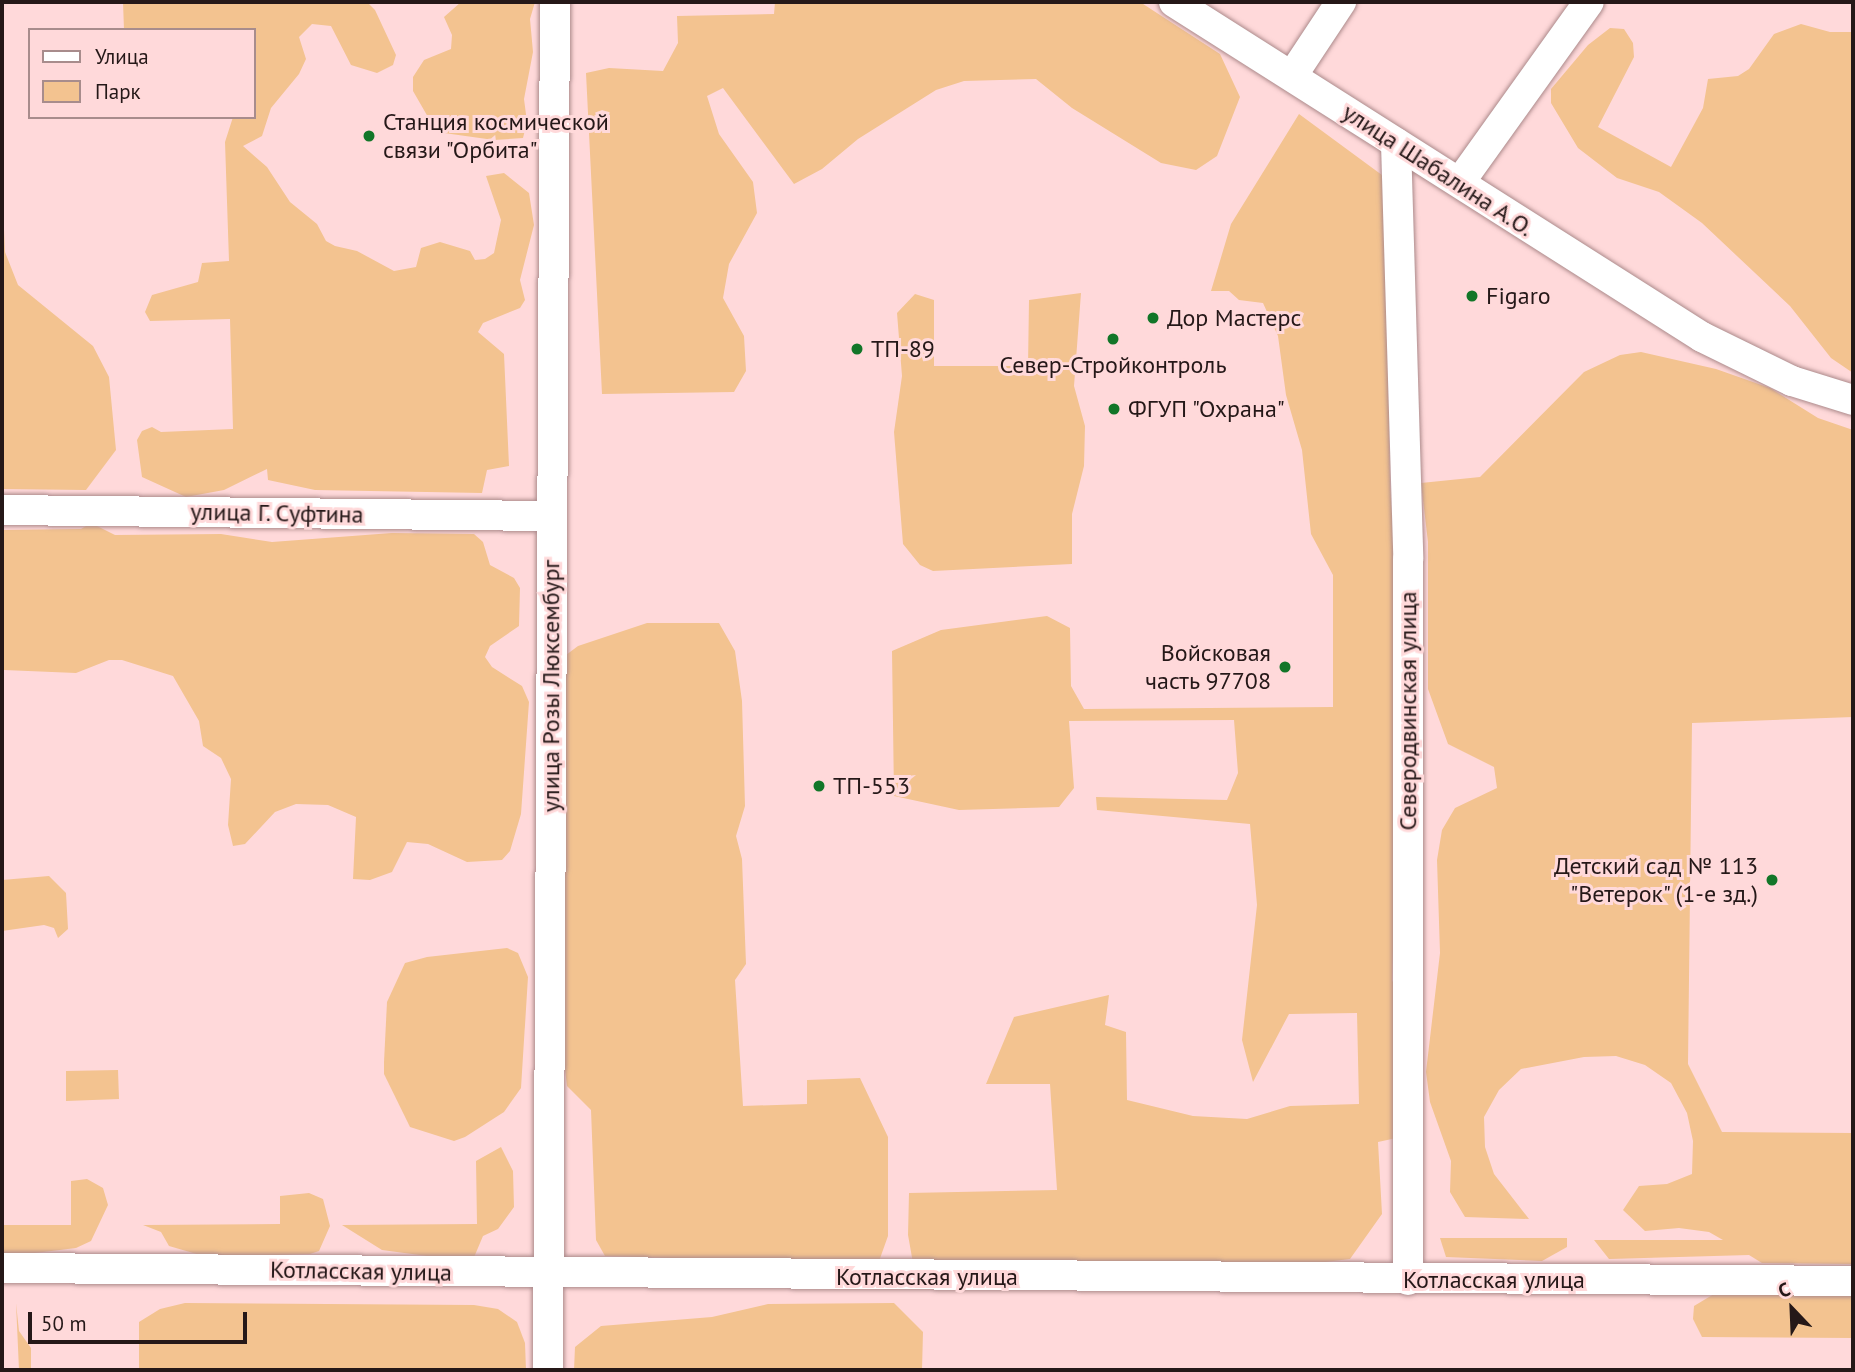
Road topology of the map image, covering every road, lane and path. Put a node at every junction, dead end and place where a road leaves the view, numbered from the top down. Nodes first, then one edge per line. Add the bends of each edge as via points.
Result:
1 (555, 2) edge
2 (1174, 2) edge
3 (1341, 2) edge
4 (1588, 2) edge
5 (1292, 76) junction
6 (1396, 143) junction
7 (1460, 182) junction
8 (1853, 400) edge
9 (2, 510) edge
10 (552, 516) junction
11 (2, 1268) edge
12 (549, 1273) junction
13 (1408, 1280) junction
14 (1853, 1281) edge
15 (548, 1370) edge

1 - 10 street, улица Розы Люксембург
2 - 5 street, улица Шабалина А.О.
3 - 5 street
4 - 7 street
5 - 6 street, улица Шабалина А.О.
6 - 7 street, улица Шабалина А.О.
6 - 13 street, Северодвинская улица via 1408,559
7 - 8 street, улица Шабалина А.О. via 1702,337 1792,382
9 - 10 street, улица Г. Суфтина
10 - 12 street, улица Розы Люксембург
11 - 12 street, Котласская улица
12 - 13 street, Котласская улица
12 - 15 street, улица Розы Люксембург
13 - 14 street, Котласская улица

